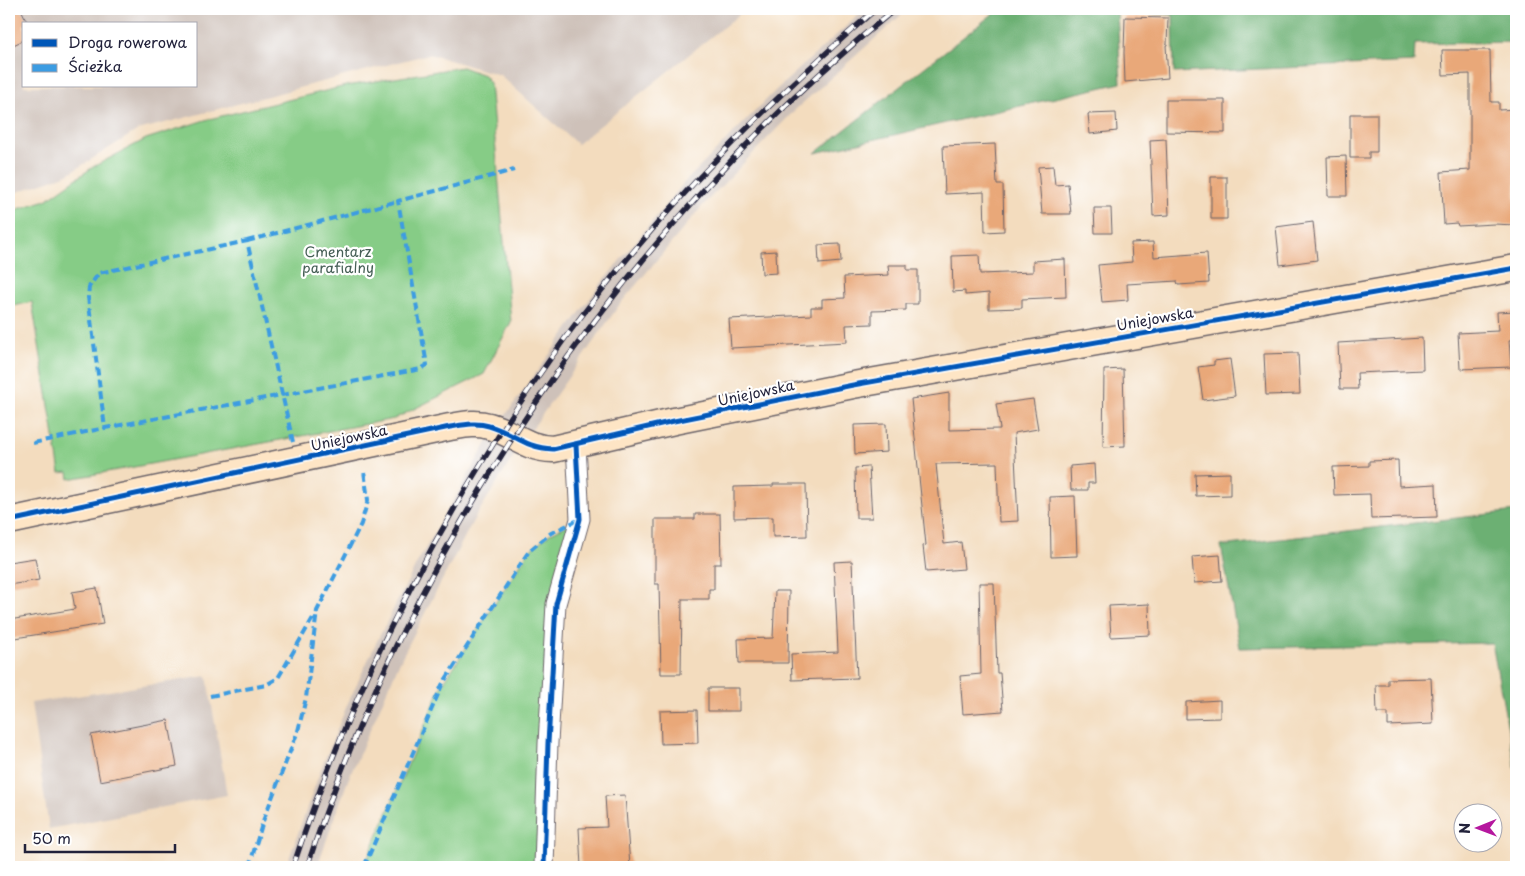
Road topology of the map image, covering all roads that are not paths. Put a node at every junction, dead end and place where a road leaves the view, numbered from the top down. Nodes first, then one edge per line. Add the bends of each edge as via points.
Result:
1 (1516, 268) edge
2 (576, 444) junction
3 (9, 521) edge
4 (544, 867) edge

1 - 2 main road, Uniejowska via 852,385
2 - 3 main road, Uniejowska via 553,449 538,448 490,426 472,424
2 - 4 street via 580,519 556,604

